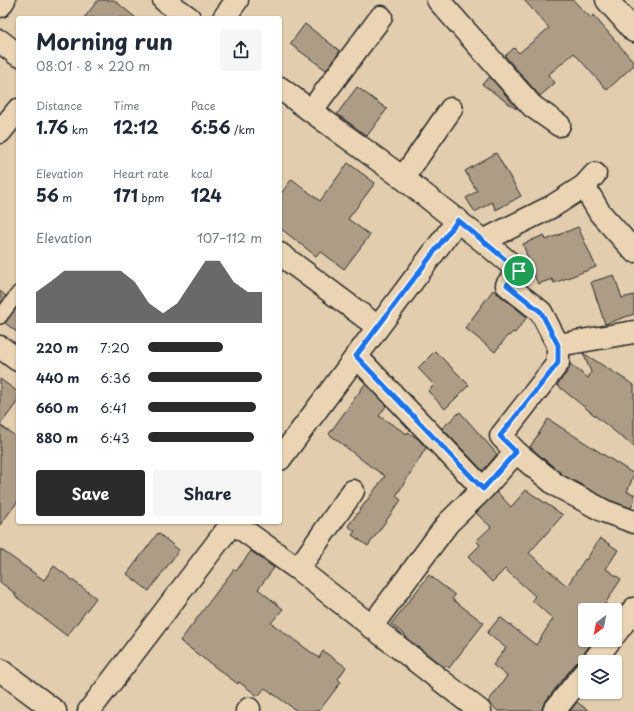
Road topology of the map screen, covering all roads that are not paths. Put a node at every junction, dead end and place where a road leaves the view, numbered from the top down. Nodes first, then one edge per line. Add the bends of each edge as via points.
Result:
1 (4, 0) edge
2 (164, 0) edge
3 (237, 0) edge
4 (438, 0) edge
5 (607, 0) edge
6 (0, 6) edge
7 (186, 16) edge
8 (225, 16) edge
9 (381, 16) dead end
10 (634, 31) edge
11 (0, 41) edge
12 (16, 53) edge
13 (282, 89) edge
14 (451, 109) dead end
15 (311, 111) junction
16 (16, 112) edge
17 (559, 125) dead end
18 (0, 132) edge
19 (403, 178) junction
20 (458, 220) junction
21 (483, 241) junction
22 (634, 251) edge
23 (282, 256) edge
24 (16, 296) edge
25 (0, 318) edge
26 (378, 328) junction
27 (634, 332) edge
28 (558, 345) junction
29 (0, 347) edge
30 (356, 356) junction
31 (16, 359) edge
32 (516, 452) junction
33 (282, 455) edge
34 (483, 489) junction
35 (353, 491) dead end
36 (634, 522) edge
37 (230, 524) edge
38 (235, 524) edge
39 (298, 569) junction
40 (634, 609) edge
41 (622, 625) edge
42 (371, 627) junction
43 (605, 647) edge
44 (598, 655) edge
45 (0, 670) edge
46 (578, 681) edge
47 (55, 711) edge
48 (89, 711) edge
49 (480, 711) edge
50 (554, 711) edge

1 - 6 street
2 - 7 street
3 - 8 street
4 - 17 street via 532,106
5 - 10 street
9 - 15 street
11 - 12 street
13 - 15 street
14 - 19 street
15 - 19 street
16 - 18 street
19 - 20 street
20 - 21 street
20 - 26 street
21 - 22 street via 553,206 589,180 600,213
21 - 28 street via 519,271 507,285 541,312
23 - 26 street
24 - 25 lane
26 - 30 street
27 - 28 street
28 - 32 street via 558,363 500,436
29 - 31 street
30 - 33 street
30 - 34 street
32 - 34 street
32 - 36 street via 556,485 604,512
34 - 42 street via 448,523
35 - 39 street
37 - 48 street
38 - 39 street
39 - 42 street
40 - 41 street
42 - 49 street
43 - 44 street
45 - 47 street
46 - 50 street

